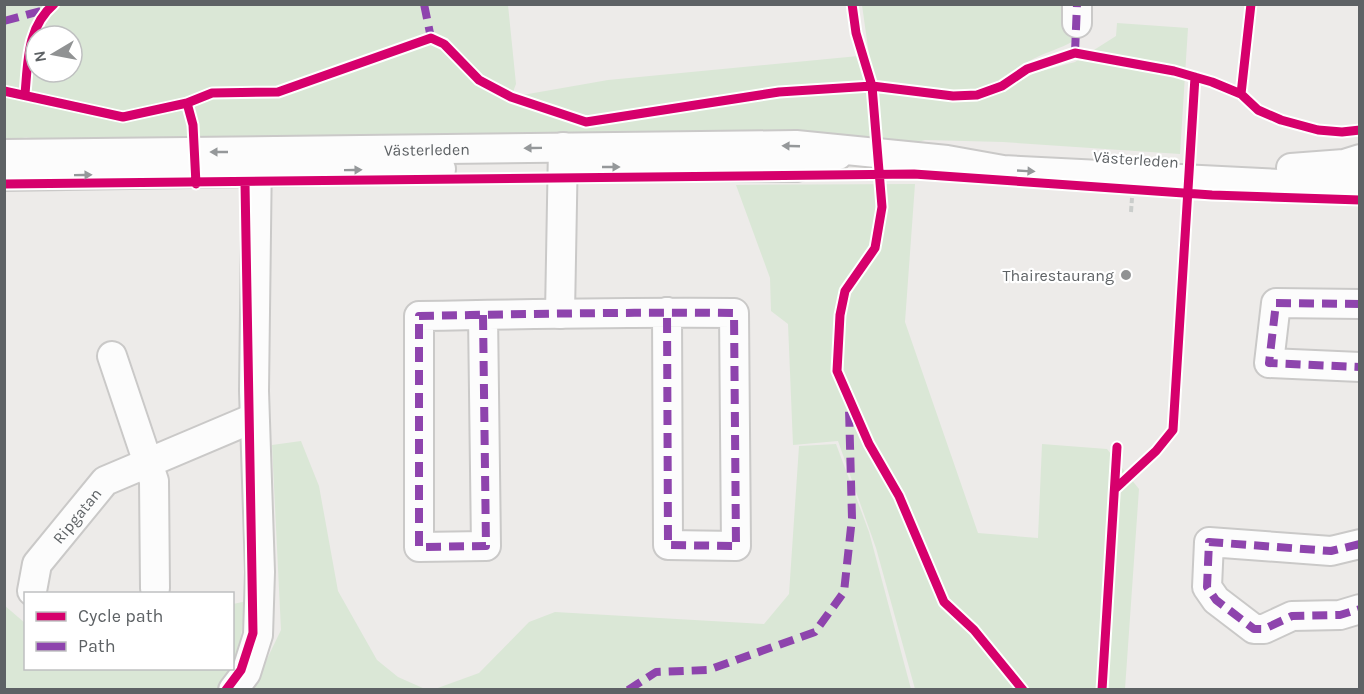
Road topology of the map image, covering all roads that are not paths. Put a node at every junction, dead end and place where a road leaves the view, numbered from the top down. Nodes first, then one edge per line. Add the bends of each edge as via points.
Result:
1 (4, 154) edge
2 (562, 157) junction
3 (1359, 159) edge
4 (947, 160) junction
5 (257, 162) junction
6 (4, 176) edge
7 (1359, 188) edge
8 (1359, 304) edge
9 (667, 312) junction
10 (560, 314) junction
11 (483, 315) junction
12 (112, 356) dead end
13 (1359, 367) edge
14 (254, 418) junction
15 (148, 465) junction
16 (1359, 544) edge
17 (155, 588) dead end
18 (32, 591) dead end
19 (1359, 609) edge
20 (233, 690) edge

5 -> 1 street, Västerleden
2 - 4 street, Västerleden via 796,167 849,152
2 - 5 street, Västerleden
2 - 10 street
3 - 4 street, Västerleden via 1283,169 1004,150
4 -> 7 street, Västerleden via 1003,170
6 -> 5 street, Västerleden
5 - 14 street
8 - 13 street via 1276,303 1269,363
9 - 9 street via 734,313 736,546 668,545
9 - 10 street
10 - 11 street
11 - 11 street via 419,316 419,547 486,546
12 - 15 street
14 - 15 street, Ripgatan
14 - 20 street via 260,572 258,635 246,673
15 - 17 street via 154,481
15 - 18 street, Ripgatan via 105,481 37,564
16 - 19 street via 1331,551 1209,542 1207,587 1216,600 1254,629 1264,629 1292,616 1340,615

